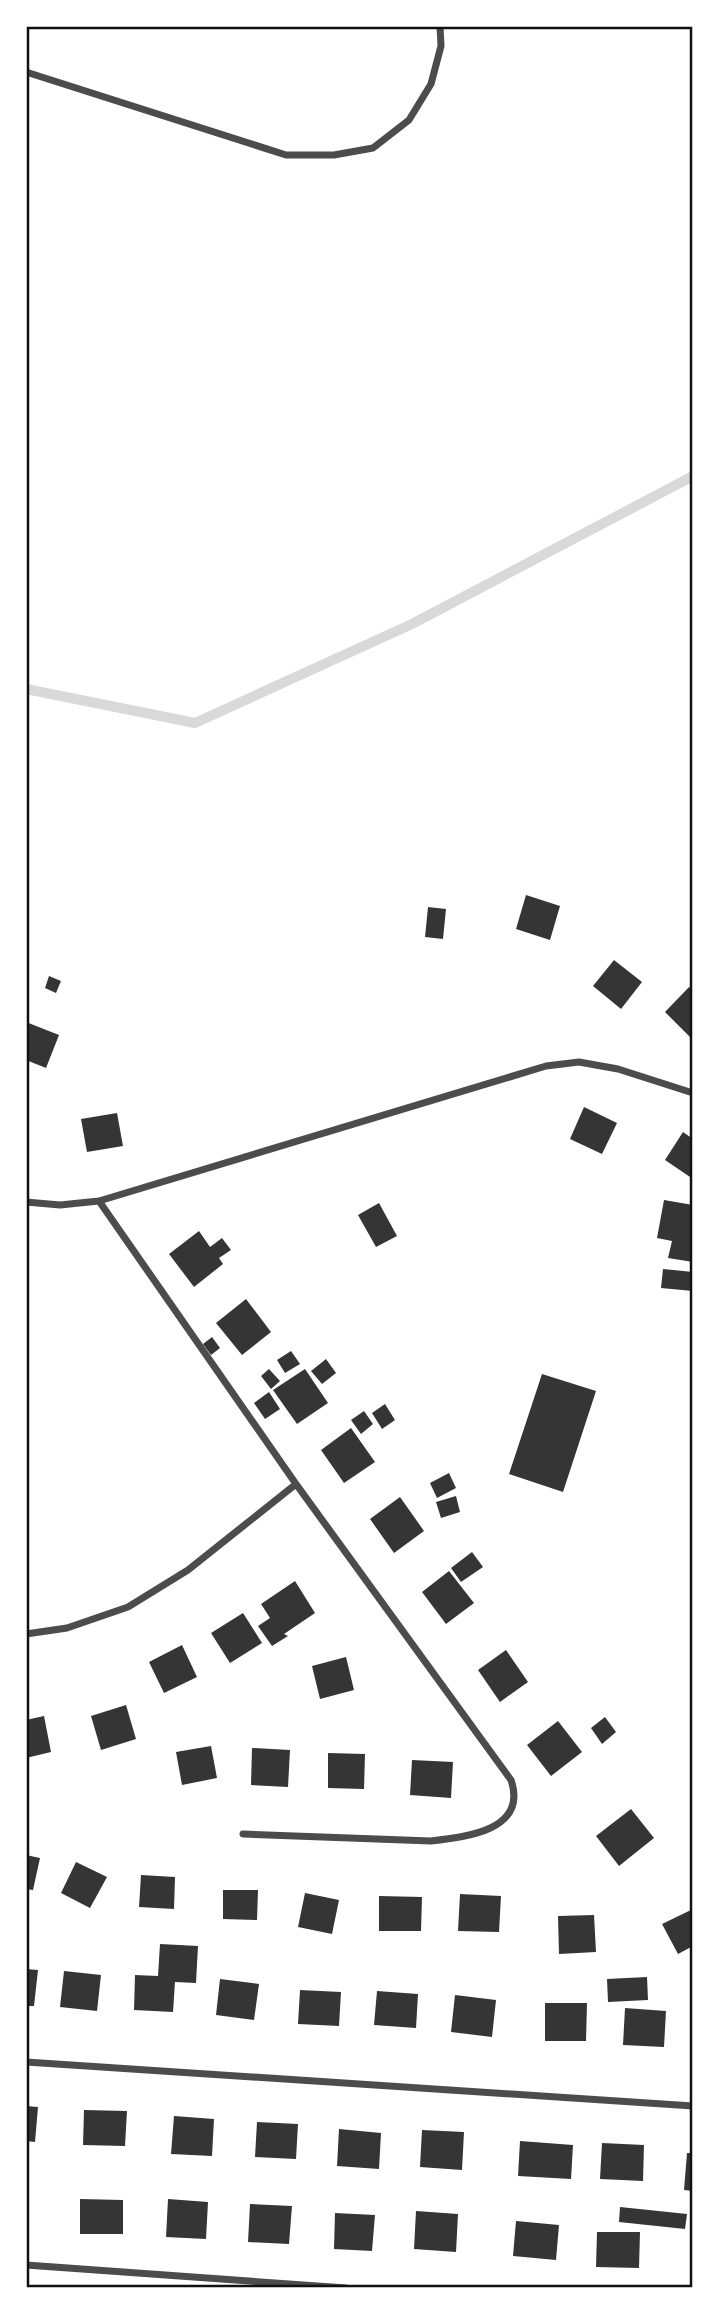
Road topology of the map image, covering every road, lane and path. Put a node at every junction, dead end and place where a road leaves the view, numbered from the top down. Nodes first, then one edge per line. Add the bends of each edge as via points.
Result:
1 (440, 26) edge
2 (26, 72) edge
3 (693, 1093) edge
4 (99, 1201) junction
5 (26, 1202) edge
6 (296, 1484) junction
7 (26, 1634) edge
8 (243, 1834) dead end
9 (26, 2062) edge
10 (693, 2106) edge
11 (26, 2265) edge
12 (346, 2288) edge

1 - 2 street via 441,46 431,84 409,120 373,148 334,155 286,155
3 - 4 street via 618,1069 579,1062 546,1066
4 - 5 street
4 - 6 street
6 - 7 street via 188,1570 128,1607 67,1628
6 - 8 street via 511,1780 515,1802 500,1822 457,1838 430,1841
9 - 10 street
11 - 12 street

